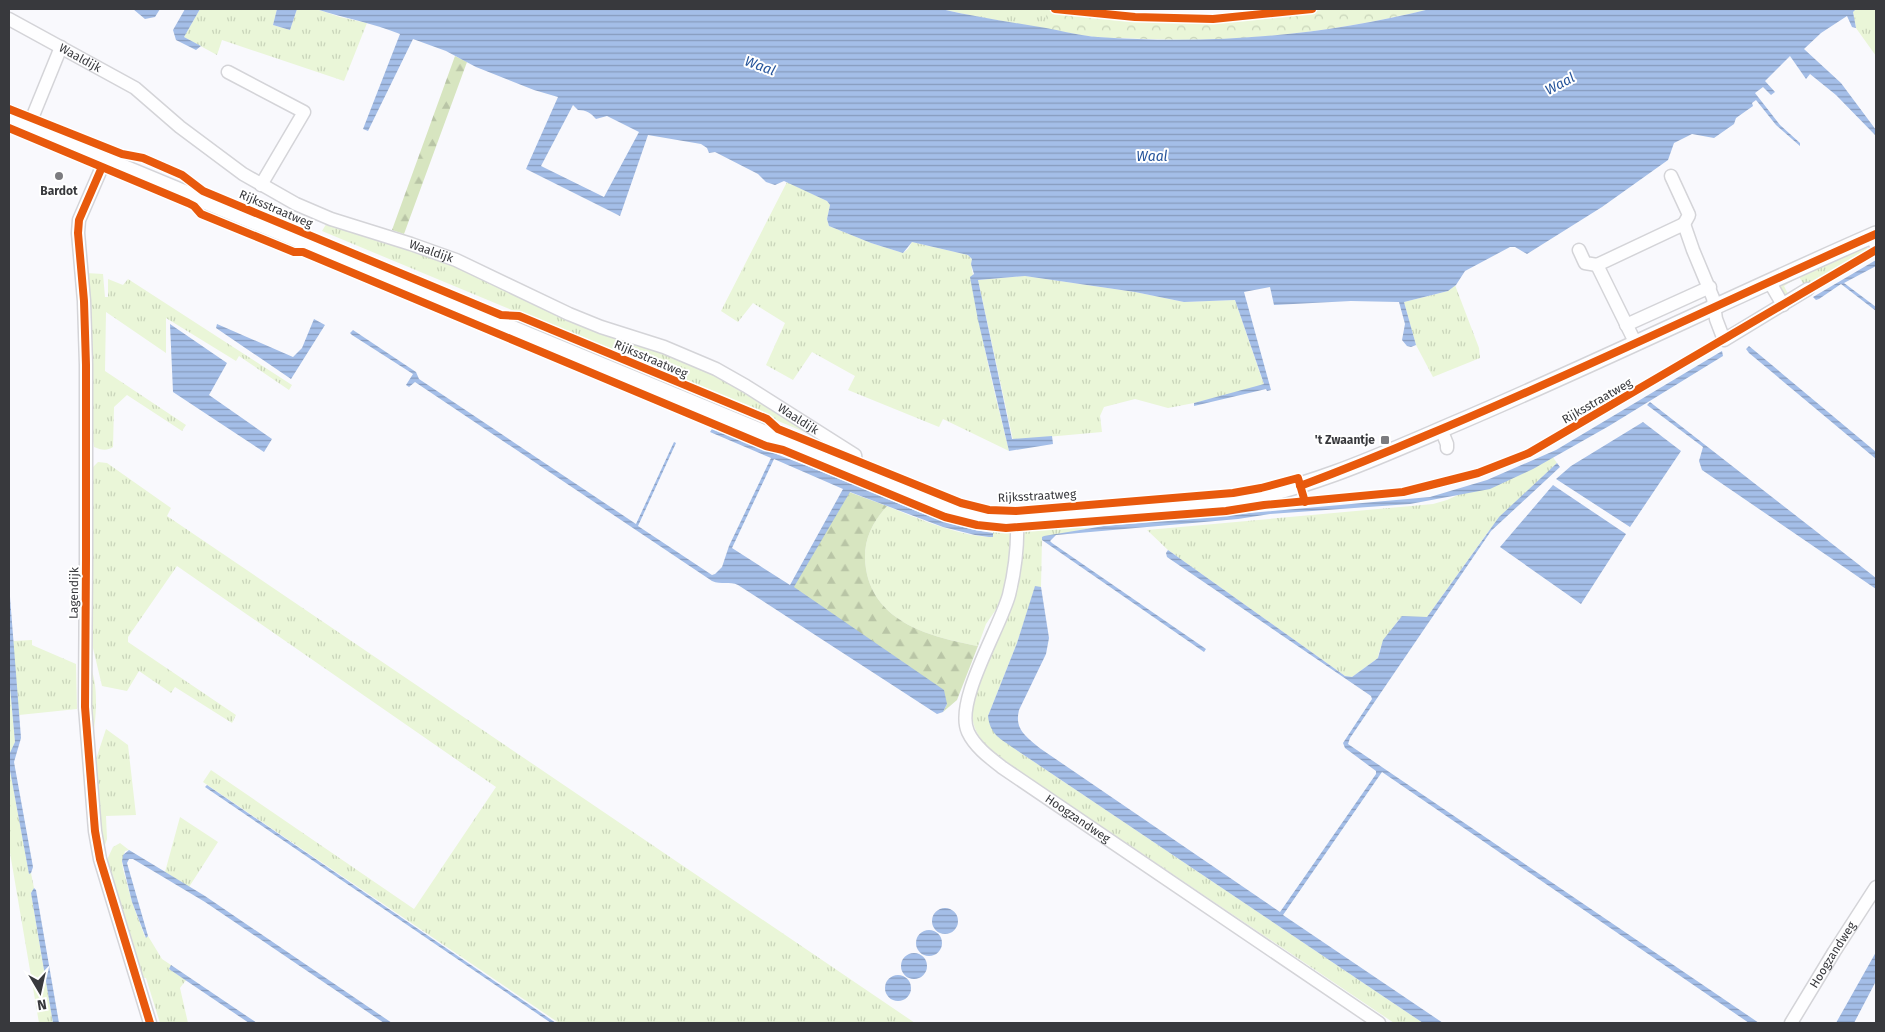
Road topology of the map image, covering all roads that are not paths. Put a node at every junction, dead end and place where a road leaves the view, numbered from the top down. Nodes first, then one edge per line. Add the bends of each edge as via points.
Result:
1 (9, 19) edge
2 (61, 47) junction
3 (228, 72) dead end
4 (9, 120) edge
5 (28, 128) junction
6 (105, 160) junction
7 (1671, 176) dead end
8 (261, 185) junction
9 (1684, 224) junction
10 (1875, 239) edge
11 (1579, 250) dead end
12 (1597, 264) junction
13 (1769, 281) junction
14 (1710, 287) junction
15 (1808, 289) dead end
16 (1782, 305) junction
17 (1715, 307) junction
18 (1626, 325) junction
19 (1636, 344) junction
20 (1441, 429) junction
21 (1447, 448) dead end
22 (857, 470) junction
23 (1017, 518) junction
24 (1876, 887) edge
25 (150, 1023) edge
26 (1379, 1023) edge
27 (1791, 1023) edge

1 - 2 street, Waaldijk
2 - 5 street
2 - 8 street, Waaldijk via 135,88 180,127
3 - 8 street via 304,112
4 - 5 street, Rijksstraatweg
5 - 6 street, Rijksstraatweg
6 - 22 street, Rijksstraatweg
6 - 25 street, Lagendijk via 79,220 78,232 86,365 84,707 100,859
7 - 9 street via 1689,215
8 - 22 street, Waaldijk via 330,219 456,260 569,314 716,369 855,455
9 - 12 street
9 - 14 street
10 - 13 street, Rijksstraatweg
11 - 12 street via 1585,263
12 - 18 street
13 - 16 street
13 - 17 street, Rijksstraatweg
14 - 17 street
14 - 18 street
15 - 16 street
16 - 17 street via 1724,340
17 - 19 street, Rijksstraatweg
18 - 19 street
19 - 20 street, Rijksstraatweg
20 - 21 street
20 - 23 street, Rijksstraatweg via 1331,475 1260,497
22 - 23 street, Rijksstraatweg via 950,509 989,517
23 - 26 street, Hoogzandweg via 1009,596 971,688 965,713 968,731 976,745 1003,768
24 - 27 street, Hoogzandweg

